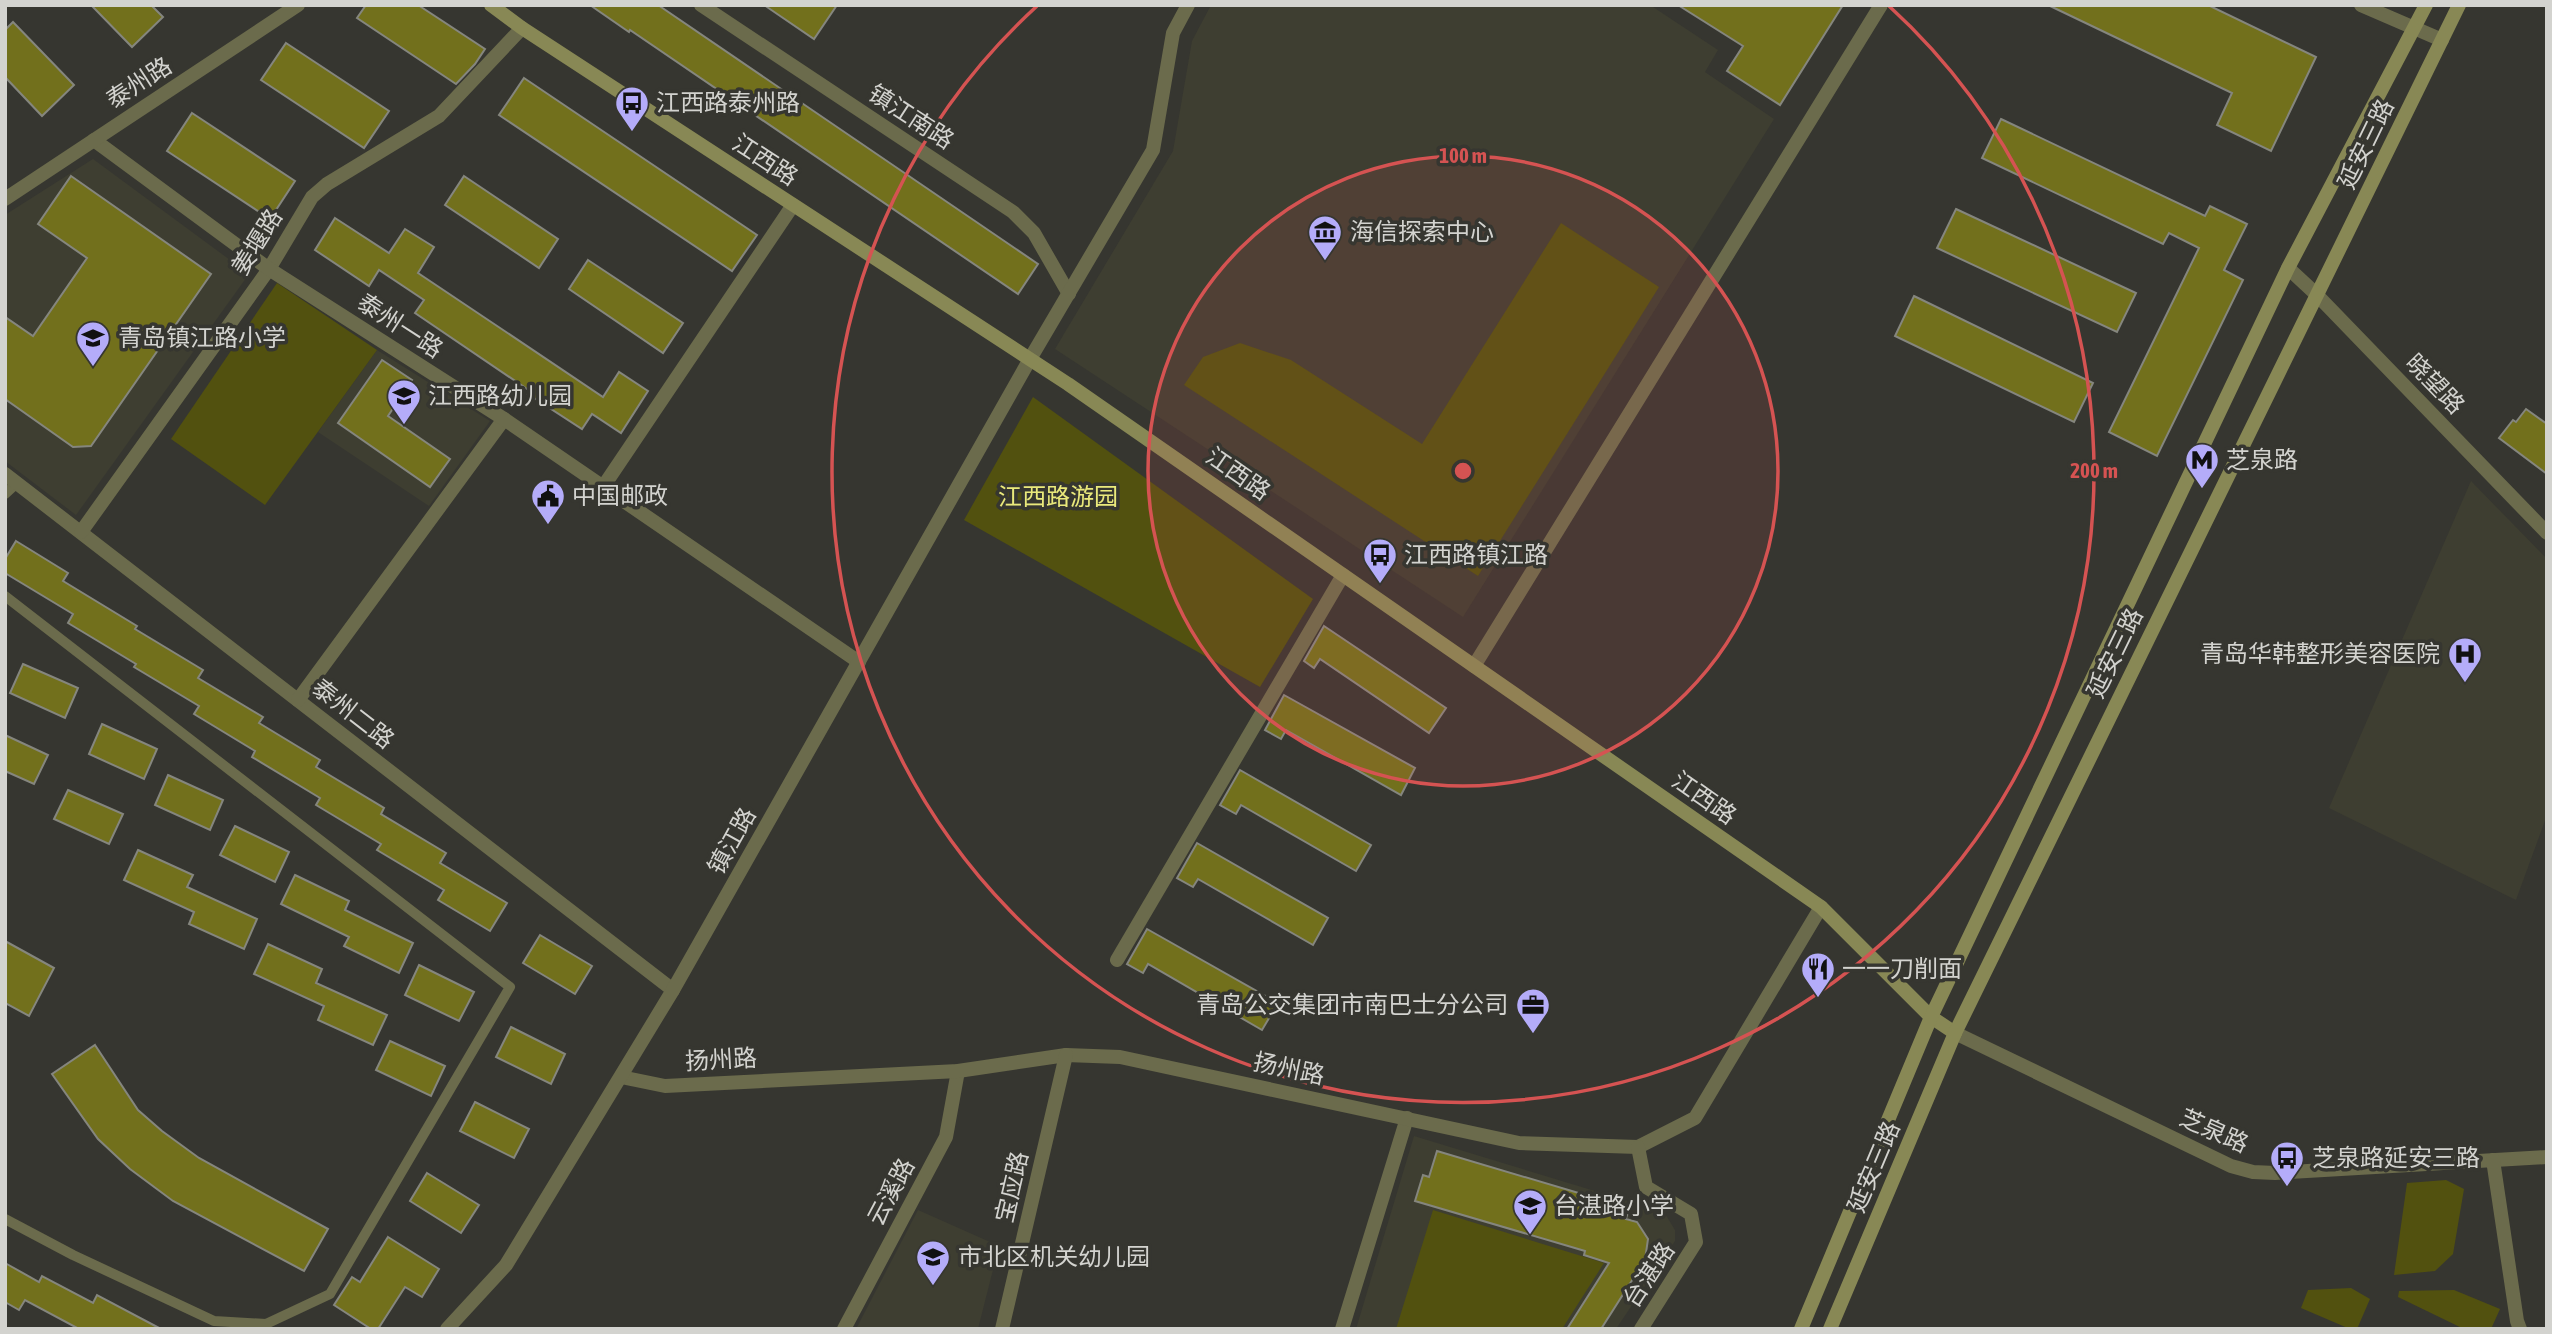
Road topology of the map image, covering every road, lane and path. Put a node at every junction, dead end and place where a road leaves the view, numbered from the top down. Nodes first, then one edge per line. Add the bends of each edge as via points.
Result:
1 (298, 5) edge
2 (491, 5) edge
3 (701, 5) edge
4 (1188, 5) edge
5 (1881, 5) edge
6 (2361, 5) edge
7 (2426, 5) edge
8 (2459, 5) edge
9 (522, 28) junction
10 (2414, 28) junction
11 (2442, 40) junction
12 (94, 140) junction
13 (5, 199) edge
14 (793, 205) junction
15 (2288, 268) junction
16 (270, 269) junction
17 (1069, 294) junction
18 (2316, 294) junction
19 (1030, 359) junction
20 (504, 419) junction
21 (11, 478) edge
22 (603, 487) junction
23 (5, 494) edge
24 (81, 532) junction
25 (2547, 533) edge
26 (1343, 575) junction
27 (5, 596) edge
28 (859, 662) junction
29 (1474, 666) junction
30 (298, 700) junction
31 (1821, 908) junction
32 (1117, 960) dead end
33 (673, 990) junction
34 (1931, 1017) junction
35 (1955, 1033) junction
36 (1066, 1055) junction
37 (958, 1071) junction
38 (621, 1077) junction
39 (1407, 1118) junction
40 (1638, 1147) junction
41 (2547, 1157) edge
42 (2493, 1160) junction
43 (5, 1219) edge
44 (447, 1329) edge
45 (844, 1329) edge
46 (1002, 1329) edge
47 (1342, 1329) edge
48 (1641, 1329) edge
49 (1801, 1329) edge
50 (1830, 1329) edge
51 (2520, 1329) edge

1 - 12 street, 泰州路
2 - 9 main road, 江西路
3 - 17 street, 镇江南路 via 1013,212 1034,233
4 - 17 street via 1174,33 1153,150
5 - 29 street
6 - 10 street
7 - 10 main road, 延安三路
8 - 11 main road, 延安三路
9 - 14 main road, 江西路
9 - 16 street, 姜堰路 via 439,116 312,197
10 - 11 street
10 - 15 main road, 延安三路
11 - 18 main road, 延安三路
12 - 13 street, 泰州路
12 - 16 street, 泰州一路
14 - 19 main road, 江西路
14 - 22 street
15 - 18 street, 晓望路
15 - 34 main road, 延安三路
16 - 20 street, 泰州一路
16 - 24 street, 姜堰路
17 - 19 street
18 - 25 street, 晓望路
18 - 35 main road, 延安三路
19 - 26 main road, 江西路
19 - 28 street, 镇江路
20 - 22 street, 泰州一路
20 - 30 street
21 - 23 lane
21 - 24 street, 泰州二路
22 - 28 street, 泰州一路
24 - 30 street, 泰州二路
26 - 29 main road, 江西路
26 - 32 street
27 - 43 lane via 510,987 330,1294 266,1324 214,1321
28 - 33 street, 镇江路
29 - 31 main road, 江西路
30 - 33 street, 泰州二路
31 - 34 main road, 江西路
31 - 40 street, 扬州路 via 1695,1118
33 - 38 street, 镇江路
34 - 35 main road, 芝泉路
34 - 49 main road, 延安三路
35 - 42 street, 芝泉路 via 2231,1166 2253,1172
35 - 50 main road, 延安三路
36 - 37 street, 扬州路
36 - 39 street, 扬州路 via 1120,1057
36 - 46 street, 宝应路
37 - 38 street, 扬州路 via 665,1086
37 - 45 street, 云溪路 via 946,1137
38 - 44 street, 镇江路 via 506,1265
39 - 40 street, 扬州路 via 1519,1143
39 - 47 street
40 - 48 street, 台湛路 via 1646,1187 1691,1214 1696,1242
41 - 42 street, 芝泉路
42 - 51 street

